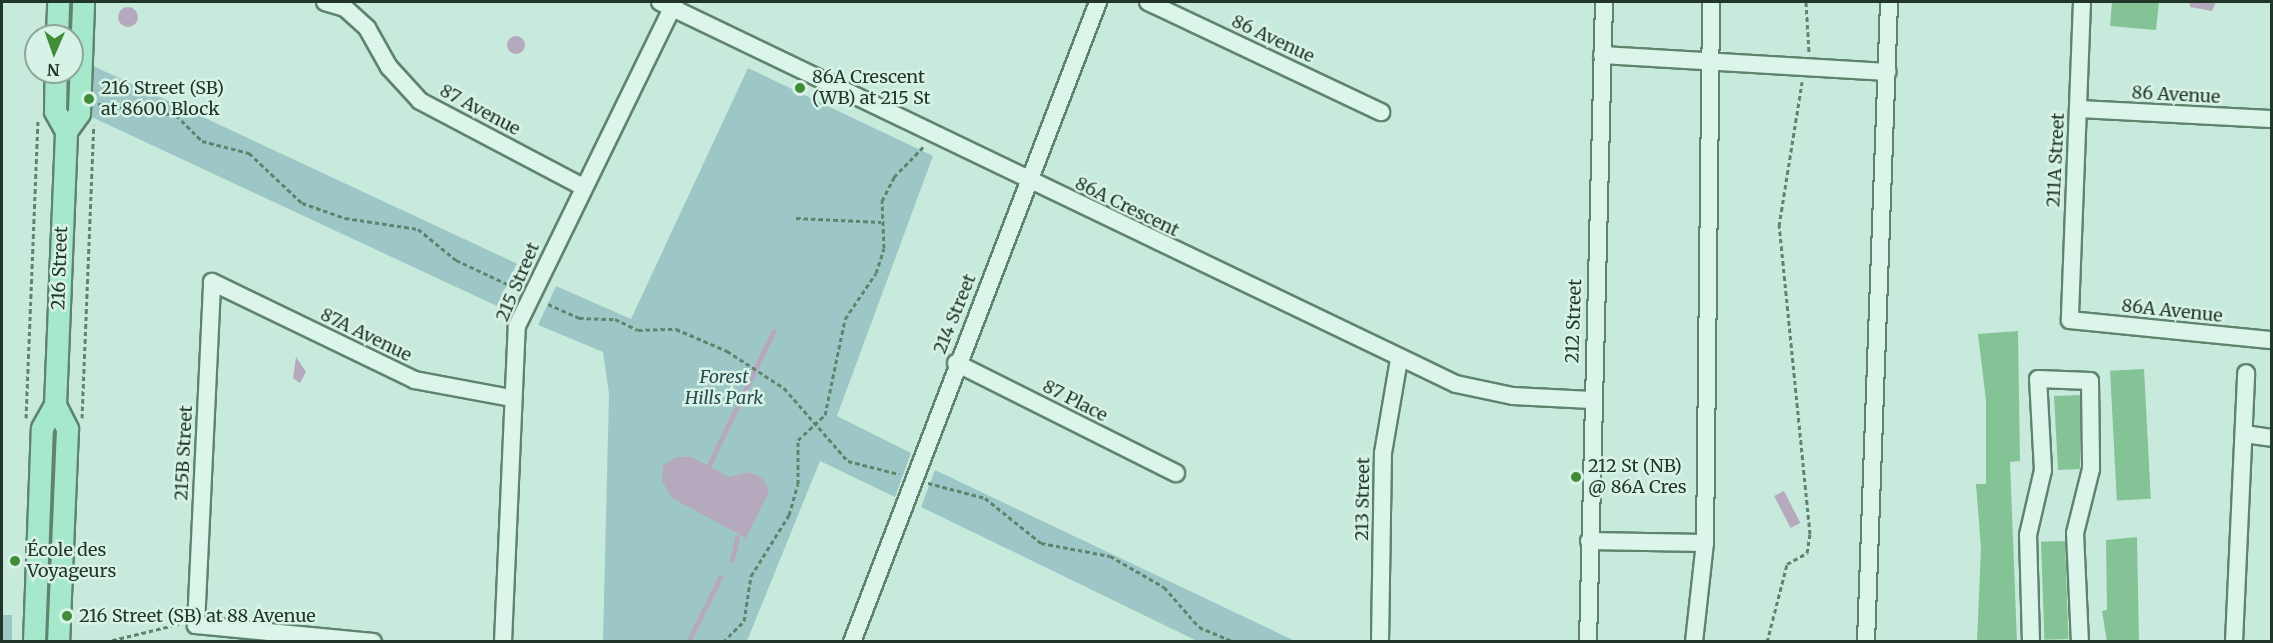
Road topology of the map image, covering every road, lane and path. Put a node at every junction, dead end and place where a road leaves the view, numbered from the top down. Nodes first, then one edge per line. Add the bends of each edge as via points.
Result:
1 (58, 2) edge
2 (83, 2) edge
3 (325, 2) edge
4 (1098, 2) edge
5 (1148, 2) edge
6 (1604, 2) edge
7 (1711, 2) edge
8 (1806, 2) edge
9 (1889, 2) edge
10 (2082, 2) edge
11 (669, 4) edge
12 (57, 24) edge
13 (1602, 54) junction
14 (1708, 62) junction
15 (1809, 68) junction
16 (1887, 72) junction
17 (55, 84) edge
18 (95, 97) dead end
19 (95, 103) junction
20 (39, 105) dead end
21 (2078, 109) junction
22 (1381, 112) dead end
23 (2271, 119) edge
24 (66, 131) junction
25 (929, 135) junction
26 (1029, 182) junction
27 (583, 187) junction
28 (796, 218) dead end
29 (881, 222) junction
30 (212, 282) joint
31 (520, 290) dead end
32 (548, 304) dead end
33 (2070, 320) joint
34 (2271, 340) edge
35 (1399, 358) junction
36 (956, 363) junction
37 (2246, 373) dead end
38 (511, 398) junction
39 (1591, 400) junction
40 (55, 405) junction
41 (818, 424) junction
42 (26, 429) dead end
43 (82, 429) dead end
44 (2244, 434) junction
45 (2271, 438) edge
46 (1176, 473) dead end
47 (916, 479) junction
48 (1589, 541) junction
49 (1705, 543) junction
50 (196, 623) junction
51 (1210, 635) junction
52 (34, 642) edge
53 (58, 642) edge
54 (105, 642) edge
55 (373, 642) edge
56 (503, 642) edge
57 (723, 642) edge
58 (852, 642) edge
59 (1211, 642) edge
60 (1235, 642) edge
61 (1380, 642) edge
62 (1588, 642) edge
63 (1694, 642) edge
64 (1767, 642) edge
65 (1866, 642) edge
66 (2031, 642) edge
67 (2080, 642) edge
68 (2234, 642) edge

1 - 12 main road
2 - 24 main road, 216 Street via 79,113
3 - 27 street, 87 Avenue via 345,8 367,28 389,67 420,101
4 - 26 street, 214 Street
5 - 22 street, 86 Avenue
6 - 13 street, 212 Street
7 - 14 street
8 - 15 path
9 - 16 street
10 - 21 street, 211A Street
11 - 25 street, 86A Crescent
11 - 27 street, 215 Street
13 - 14 street
13 - 39 street, 212 Street
14 - 15 street
14 - 49 street
15 - 16 street
15 - 64 path via 1802,78 1779,226 1810,534 1807,552 1787,564
16 - 65 street
17 - 24 main road, 216 Street via 54,111
18 - 19 path
19 - 31 path via 176,115 202,141 249,153 302,203 345,219 418,229 456,260
19 - 43 path
20 - 42 path
21 - 23 street, 86 Avenue
21 - 33 street, 211A Street
24 - 40 main road, 216 Street
25 - 26 street, 86A Crescent
25 - 29 path via 920,154 887,188
26 - 35 street, 86A Crescent
26 - 36 street, 214 Street
27 - 38 street, 215 Street via 517,326
28 - 29 path
29 - 41 path via 884,242 876,273 845,319 836,347 833,390
30 - 38 street, 87A Avenue via 415,380
30 - 50 street, 215B Street
32 - 41 path via 579,318 615,319 638,330 676,329 759,370
33 - 34 street, 86A Avenue
35 - 39 street, 86A Crescent via 1456,384 1513,396
35 - 61 street, 213 Street via 1383,453
36 - 46 street, 87 Place
36 - 47 street, 214 Street
37 - 44 street
38 - 56 street, 215 Street
39 - 48 street, 212 Street
40 - 52 main road, 216 Street via 42,428
40 - 53 main road, 216 Street via 67,429
41 - 47 path via 848,461
41 - 57 path via 798,440 798,484 789,515 751,576 744,621
44 - 45 street
44 - 68 street
47 - 51 path via 985,498 1041,543 1110,556 1164,587
47 - 58 street, 214 Street
48 - 49 street
48 - 62 street, 212 Street
49 - 63 street
50 - 54 path
50 - 55 street
51 - 59 path
51 - 60 path
66 - 67 street via 2028,535 2043,470 2038,379 2090,381 2091,469 2075,533

